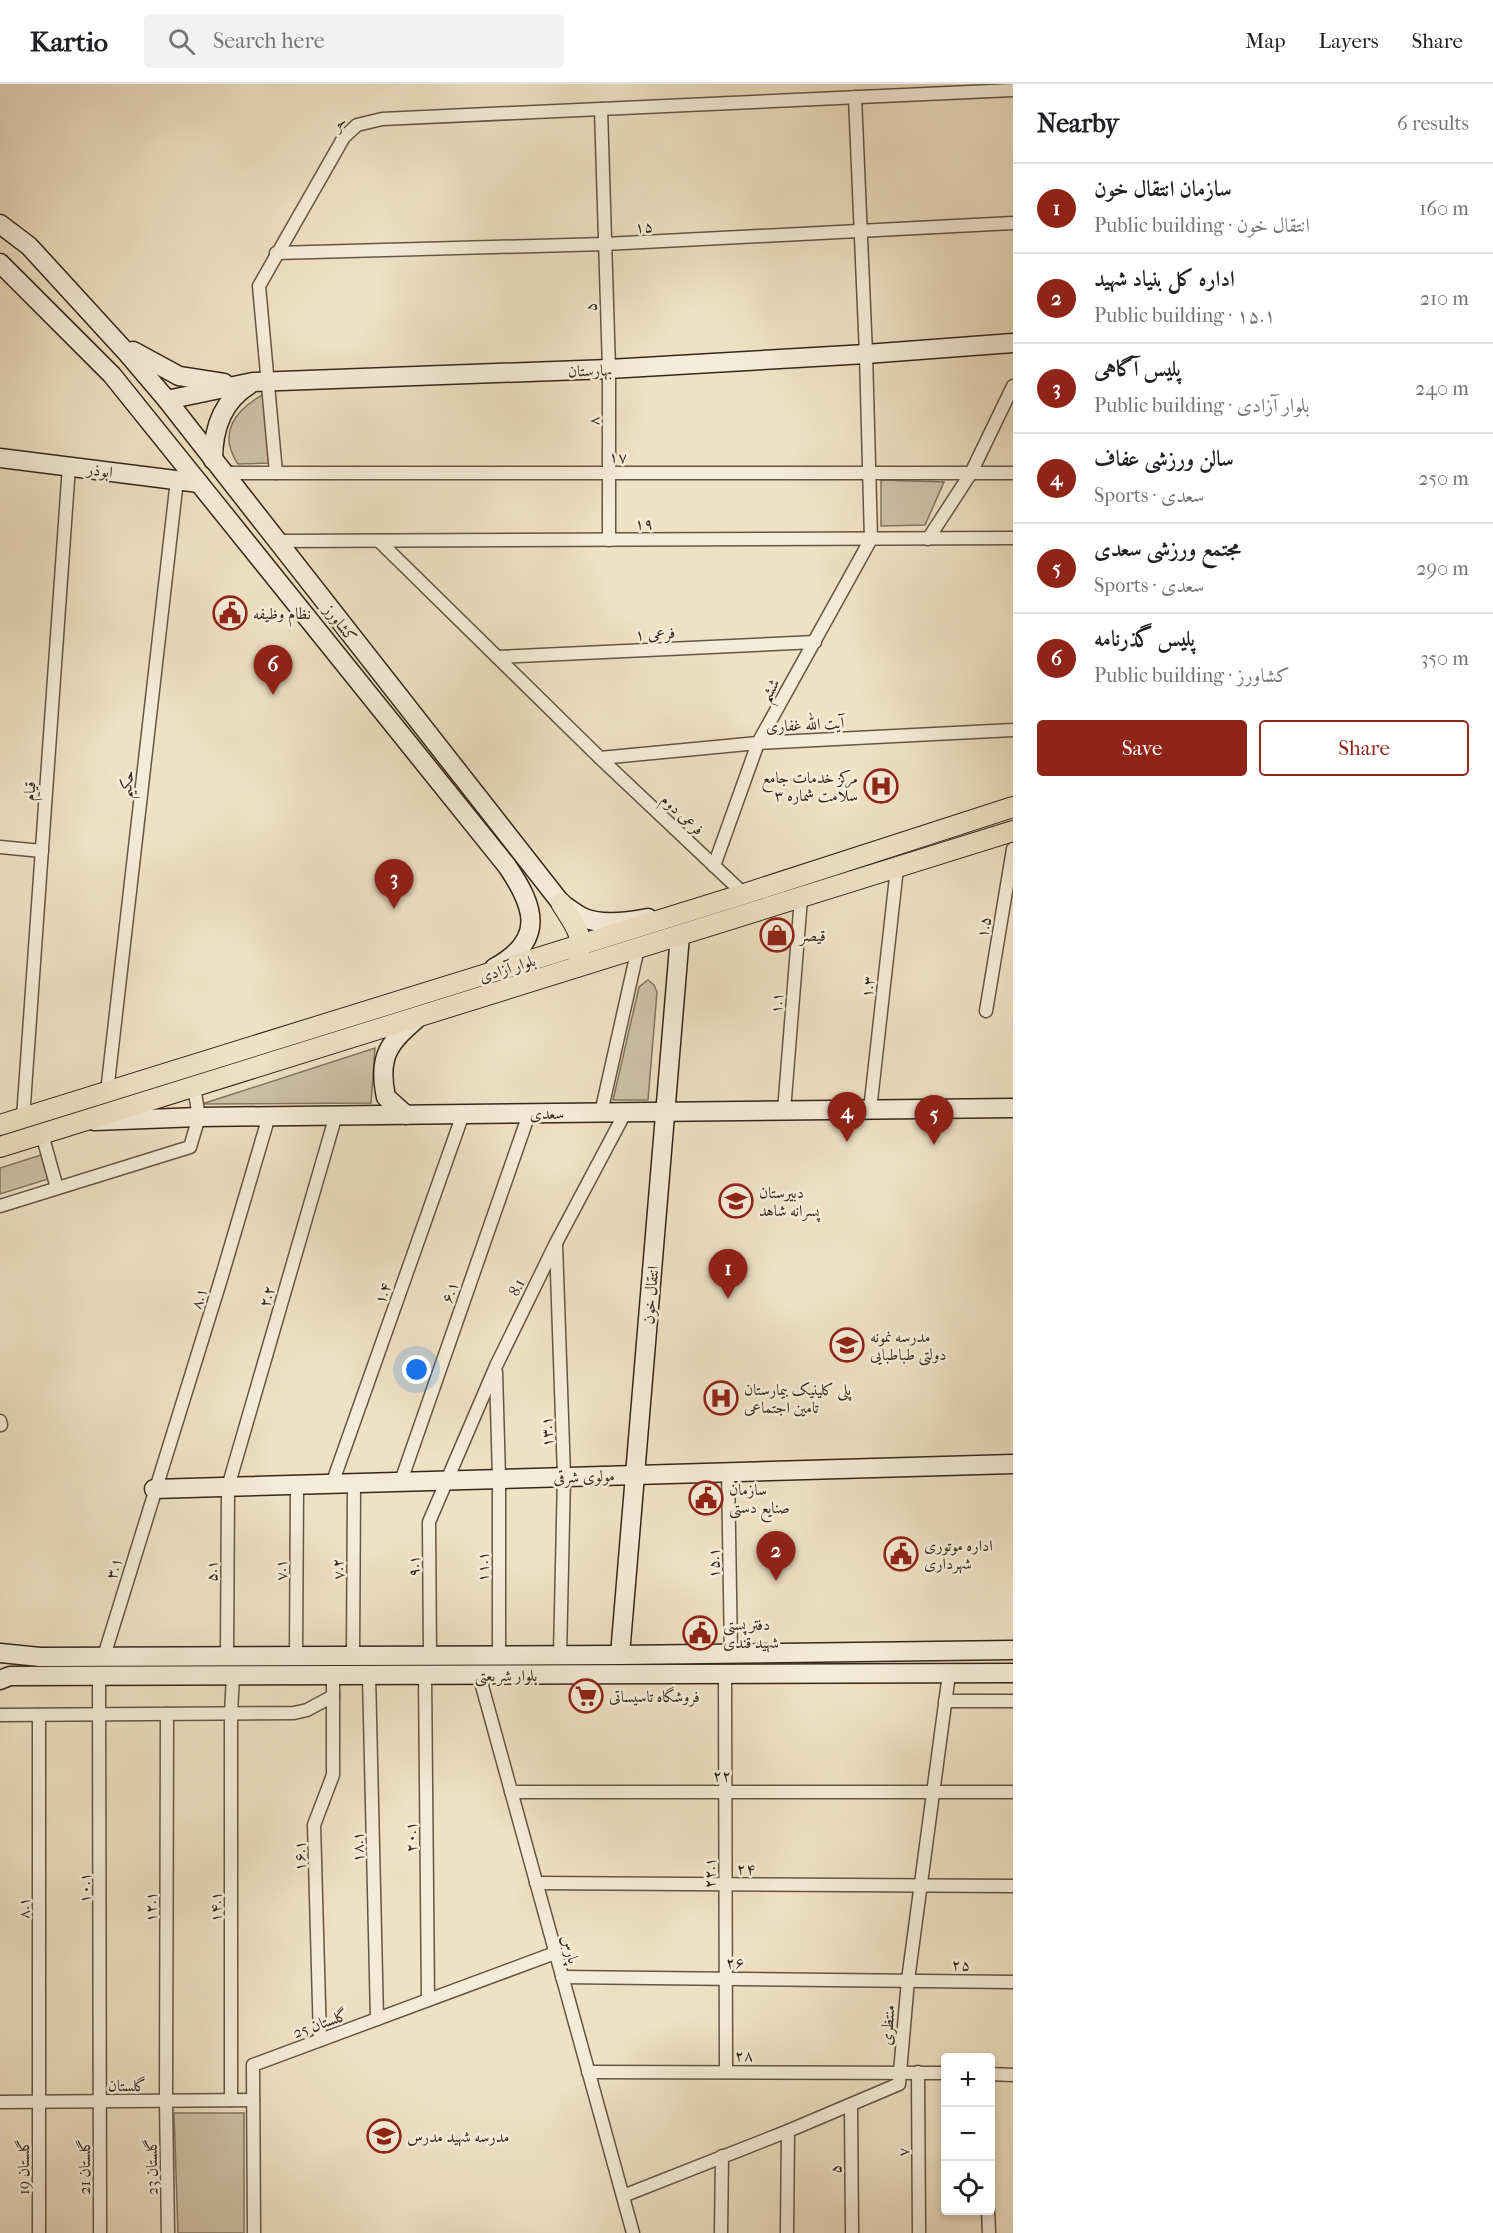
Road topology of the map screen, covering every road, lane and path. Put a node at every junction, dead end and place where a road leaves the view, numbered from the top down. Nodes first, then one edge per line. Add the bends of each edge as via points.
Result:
1 (1013, 90) edge
2 (855, 97) junction
3 (601, 109) junction
4 (1013, 223) edge
5 (0, 224) edge
6 (861, 231) junction
7 (605, 244) junction
8 (276, 253) junction
9 (0, 263) edge
10 (17, 278) junction
11 (118, 342) junction
12 (1013, 343) edge
13 (866, 354) junction
14 (609, 369) junction
15 (260, 382) junction
16 (1013, 386) edge
17 (167, 400) junction
18 (0, 459) edge
19 (69, 466) junction
20 (218, 467) junction
21 (276, 473) junction
22 (610, 473) junction
23 (869, 473) junction
24 (971, 473) junction
25 (1013, 473) edge
26 (177, 480) junction
27 (199, 483) junction
28 (928, 538) junction
29 (1013, 538) edge
30 (871, 539) junction
31 (379, 540) junction
32 (609, 540) junction
33 (276, 541) junction
34 (264, 565) junction
35 (814, 642) junction
36 (498, 657) junction
37 (399, 696) junction
38 (381, 711) junction
39 (1013, 730) edge
40 (758, 743) junction
41 (600, 758) junction
42 (1013, 807) edge
43 (1013, 831) edge
44 (0, 847) edge
45 (1013, 849) edge
46 (42, 851) junction
47 (522, 853) junction
48 (507, 866) junction
49 (714, 866) junction
50 (897, 868) junction
51 (744, 894) junction
52 (801, 898) junction
53 (561, 903) junction
54 (688, 911) junction
55 (680, 935) junction
56 (582, 944) junction
57 (638, 948) junction
58 (479, 976) junction
59 (525, 983) junction
60 (986, 1011) dead end
61 (420, 1016) junction
62 (194, 1086) junction
63 (107, 1092) junction
64 (1013, 1108) edge
65 (870, 1110) junction
66 (784, 1111) junction
67 (666, 1112) junction
68 (529, 1113) junction
69 (601, 1113) junction
70 (625, 1113) junction
71 (463, 1114) junction
72 (336, 1115) junction
73 (406, 1115) junction
74 (269, 1116) junction
75 (199, 1117) junction
76 (23, 1118) junction
77 (80, 1122) junction
78 (0, 1125) edge
79 (42, 1134) junction
80 (0, 1147) edge
81 (57, 1188) junction
82 (0, 1206) edge
83 (555, 1243) junction
84 (496, 1366) junction
85 (1013, 1464) edge
86 (728, 1472) junction
87 (635, 1474) junction
88 (564, 1476) junction
89 (499, 1478) junction
90 (446, 1480) junction
91 (401, 1481) junction
92 (354, 1483) junction
93 (332, 1484) junction
94 (297, 1485) junction
95 (228, 1487) junction
96 (154, 1489) junction
97 (1013, 1650) edge
98 (731, 1653) junction
99 (800, 1653) junction
100 (499, 1655) junction
101 (560, 1655) junction
102 (620, 1655) junction
103 (104, 1656) junction
104 (227, 1656) junction
105 (296, 1656) junction
106 (353, 1656) junction
107 (430, 1656) junction
108 (3, 1665) edge
109 (1013, 1673) edge
110 (724, 1674) junction
111 (800, 1674) junction
112 (949, 1674) junction
113 (233, 1675) junction
114 (333, 1675) junction
115 (369, 1675) junction
116 (425, 1675) junction
117 (478, 1675) junction
118 (99, 1676) junction
119 (333, 1696) junction
120 (945, 1701) junction
121 (1013, 1701) edge
122 (100, 1714) junction
123 (168, 1714) junction
124 (231, 1714) junction
125 (0, 1715) edge
126 (39, 1715) junction
127 (726, 1791) junction
128 (933, 1791) junction
129 (511, 1792) junction
130 (1013, 1792) edge
131 (536, 1883) junction
132 (726, 1885) junction
133 (921, 1886) junction
134 (1013, 1886) edge
135 (555, 1953) junction
136 (562, 1977) junction
137 (726, 1978) junction
138 (908, 1980) junction
139 (1013, 1982) edge
140 (428, 2000) junction
141 (377, 2019) junction
142 (320, 2040) junction
143 (900, 2071) junction
144 (588, 2072) junction
145 (726, 2072) junction
146 (918, 2072) junction
147 (941, 2073) edge
148 (995, 2074) edge
149 (1013, 2075) edge
150 (231, 2100) junction
151 (253, 2100) junction
152 (39, 2101) junction
153 (100, 2101) junction
154 (166, 2101) junction
155 (0, 2102) edge
156 (851, 2105) junction
157 (788, 2131) junction
158 (722, 2156) junction
159 (622, 2196) junction
160 (988, 2215) edge
161 (39, 2233) edge
162 (100, 2233) edge
163 (168, 2233) edge
164 (254, 2233) edge
165 (633, 2233) edge
166 (721, 2233) edge
167 (787, 2233) edge
168 (852, 2233) edge
169 (919, 2233) edge
170 (988, 2233) edge

1 - 2 street, حر
2 - 3 street, حر
2 - 6 street
3 - 7 street, ۵
3 - 8 street, حر via 382,119 357,125 344,137
4 - 6 street, ۱۵
5 - 11 main road, کشاورز via 28,246
6 - 7 street, ۱۵
6 - 13 street
7 - 8 street, ۱۵
7 - 14 street, ۵
8 - 15 street, حر via 259,286
9 - 10 main road, کشاورز
10 - 17 main road via 128,376
10 - 27 main road, کشاورز via 112,375
11 - 15 main road via 179,376 216,384
11 - 17 main road, کشاورز
12 - 13 main road, بهارستان
13 - 14 main road, بهارستان
13 - 23 street
14 - 15 main road, بهارستان
14 - 22 street, ۸
15 - 17 main road, بهارستان
15 - 20 main road via 233,398 220,417 213,442
15 - 21 street
16 - 24 street
17 - 20 main road, کشاورز
17 - 34 main road via 173,435 248,533
18 - 19 main road, ابوذر
19 - 26 main road, ابوذر
19 - 46 street, قیام
20 - 21 street, ۱۷
20 - 33 main road, کشاورز
21 - 22 street, ۱۷
22 - 23 street, ۱۷
22 - 32 street, ۸
23 - 24 street, ۱۷
23 - 30 street
24 - 25 street, ۱۷
24 - 28 street
26 - 27 main road, ابوذر
26 - 63 street, حکیم
27 - 34 main road, کشاورز
28 - 29 street, ۱۹
28 - 30 street, ۱۹
30 - 32 street, ۱۹
30 - 35 street, ششم
31 - 32 street, ۱۹
31 - 33 street, ۱۹
31 - 36 street, فرعی دوم
33 - 37 main road, کشاورز
34 - 38 main road, کشاورز
35 - 36 street, فرعی ۱
35 - 40 street, ششم
36 - 41 street, فرعی دوم
37 - 38 main road
37 - 47 main road, کشاورز
38 - 48 main road, کشاورز
39 - 40 street, آیت الله غفاری
40 - 41 street, آیت الله غفاری
40 - 49 street, ششم
41 - 49 street, فرعی دوم
42 - 51 main road, بلوار آزادی
43 - 50 main road, بلوار آزادی
44 - 46 street
45 - 60 street, ۱.۵
46 - 76 street, قیام
47 - 48 main road
47 - 53 main road, کشاورز
48 - 58 main road, کشاورز via 524,891 531,922 519,951
49 - 51 street, فرعی دوم
50 - 52 main road, بلوار آزادی
50 - 65 street, ۱.۳
51 - 54 main road, بلوار آزادی
52 - 55 main road, بلوار آزادی
52 - 66 street, ۱.۱
53 - 54 main road, کشاورز via 582,917 600,922
53 - 56 main road
54 - 56 main road, بلوار آزادی
55 - 57 main road, بلوار آزادی
55 - 67 main road, انتقال خون
56 - 58 main road, بلوار آزادی
56 - 59 main road via 573,961 532,975
57 - 59 main road, بلوار آزادی
57 - 69 street
58 - 63 main road, بلوار آزادی
59 - 61 main road, بلوار آزادی
61 - 62 main road, بلوار آزادی
61 - 73 main road via 392,1042 384,1070 386,1097
62 - 75 street
62 - 77 main road, بلوار آزادی
63 - 76 main road, بلوار آزادی
64 - 65 main road, سعدی
65 - 66 main road, سعدی
66 - 67 main road, سعدی
67 - 70 main road, سعدی
67 - 87 main road, انتقال خون
68 - 69 main road, سعدی
68 - 71 main road, سعدی
68 - 91 street, ۶.۱
69 - 70 main road, سعدی
70 - 83 street, 8.1
71 - 73 main road, سعدی
71 - 93 street, ۱.۴
72 - 73 main road, سعدی
72 - 74 main road, سعدی
72 - 95 street, ۲.۲
74 - 75 main road, سعدی
74 - 96 street, ۸.۱
75 - 77 main road, سعدی
75 - 81 street via 190,1147
76 - 78 main road, بلوار آزادی
77 - 79 main road, بلوار آزادی
79 - 80 main road, بلوار آزادی
79 - 81 street
81 - 82 street
83 - 84 street, 8.1
83 - 88 street, ۱۳.۱
84 - 89 street, ۱۱.۱
84 - 90 street, 8.1
85 - 86 main road, مولوی شرقی
86 - 87 main road, مولوی شرقی
86 - 98 street, ۱۵.۱
87 - 88 main road, مولوی شرقی
87 - 102 main road, انتقال خون
88 - 89 main road, مولوی شرقی
88 - 101 street, ۱۳.۱
89 - 90 main road, مولوی شرقی
89 - 100 street, ۱۱.۱
90 - 91 main road, مولوی شرقی
90 - 107 street, ۹.۱ via 429,1522
91 - 92 main road, مولوی شرقی
92 - 93 main road, مولوی شرقی
92 - 106 street, ۷.۲
93 - 94 main road, مولوی شرقی
94 - 95 main road, مولوی شرقی
94 - 105 street, ۷.۱
95 - 96 main road, مولوی شرقی
95 - 104 street, ۵.۱
96 - 103 street, ۳.۱
97 - 99 main road, بلوار شریعتی
98 - 99 main road, بلوار شریعتی
98 - 102 main road, بلوار شریعتی
99 - 111 main road
100 - 101 main road, بلوار شریعتی
100 - 107 main road, بلوار شریعتی
101 - 102 main road, بلوار شریعتی
103 - 104 main road, بلوار شریعتی
103 - 108 main road, بلوار شریعتی
104 - 105 main road, بلوار شریعتی
105 - 106 main road, بلوار شریعتی
106 - 107 main road, بلوار شریعتی
108 - 118 main road, بلوار شریعتی
109 - 112 main road, بلوار شریعتی
110 - 111 main road, بلوار شریعتی
110 - 117 main road, بلوار شریعتی
110 - 127 street, ۲۲.۱
111 - 112 main road, بلوار شریعتی
112 - 120 street, منتظری
113 - 114 main road, بلوار شریعتی
113 - 118 main road, بلوار شریعتی
113 - 124 street, ۱۴.۱
114 - 115 main road, بلوار شریعتی
114 - 119 street, ۱۶.۱
115 - 116 main road, بلوار شریعتی
115 - 141 street, ۱۸.۱
116 - 117 main road, بلوار شریعتی
116 - 140 street, ۲۰.۱
117 - 129 street, پارس
118 - 122 street, ۱۰.۱
119 - 124 street via 294,1713
119 - 142 street, ۱۶.۱ via 333,1774 315,1825
120 - 121 street
120 - 128 street, منتظری
122 - 123 street
122 - 126 street
122 - 153 street, ۱۰.۱
123 - 124 street
123 - 154 street, ۱۲.۱
124 - 150 street, ۱۴.۱
125 - 126 street
126 - 152 street, ۸.۱
127 - 128 street, ۲۲
127 - 129 street, ۲۲
127 - 132 street, ۲۲.۱
128 - 130 street, ۲۲
128 - 133 street, منتظری
129 - 131 street, پارس
131 - 132 street, ۲۴
131 - 135 street, پارس
132 - 133 street, ۲۴
132 - 137 street, ۲۲.۱
133 - 134 street, ۲۴
133 - 138 street, منتظری
135 - 136 street, پارس
135 - 140 street, گلستان 25
136 - 137 street, ۲۶
136 - 144 street, پارس
137 - 138 street, ۲۶
137 - 145 street, ۲۲.۱
138 - 139 street, ۲۵
138 - 143 street, منتظری
140 - 141 street, گلستان 25
141 - 142 street, گلستان 25
142 - 151 street, گلستان 25 via 253,2065
143 - 145 street, ۲۸
143 - 146 street, ۲۸
143 - 156 street via 899,2084
144 - 145 street, ۲۸
144 - 159 street, پارس
146 - 147 street, ۲۸
146 - 169 street, ۷
148 - 149 street
150 - 151 street, گلستان
150 - 154 street, گلستان
151 - 164 street, گلستان 25
152 - 153 street, گلستان
152 - 155 street, گلستان
152 - 161 street, گلستان 19
153 - 154 street, گلستان
153 - 162 street, گلستان 21
154 - 163 street, گلستان 23
156 - 157 street
156 - 168 street, ۵
157 - 158 street
157 - 167 street
158 - 159 street
158 - 166 street
159 - 165 street, پارس
160 - 170 street

